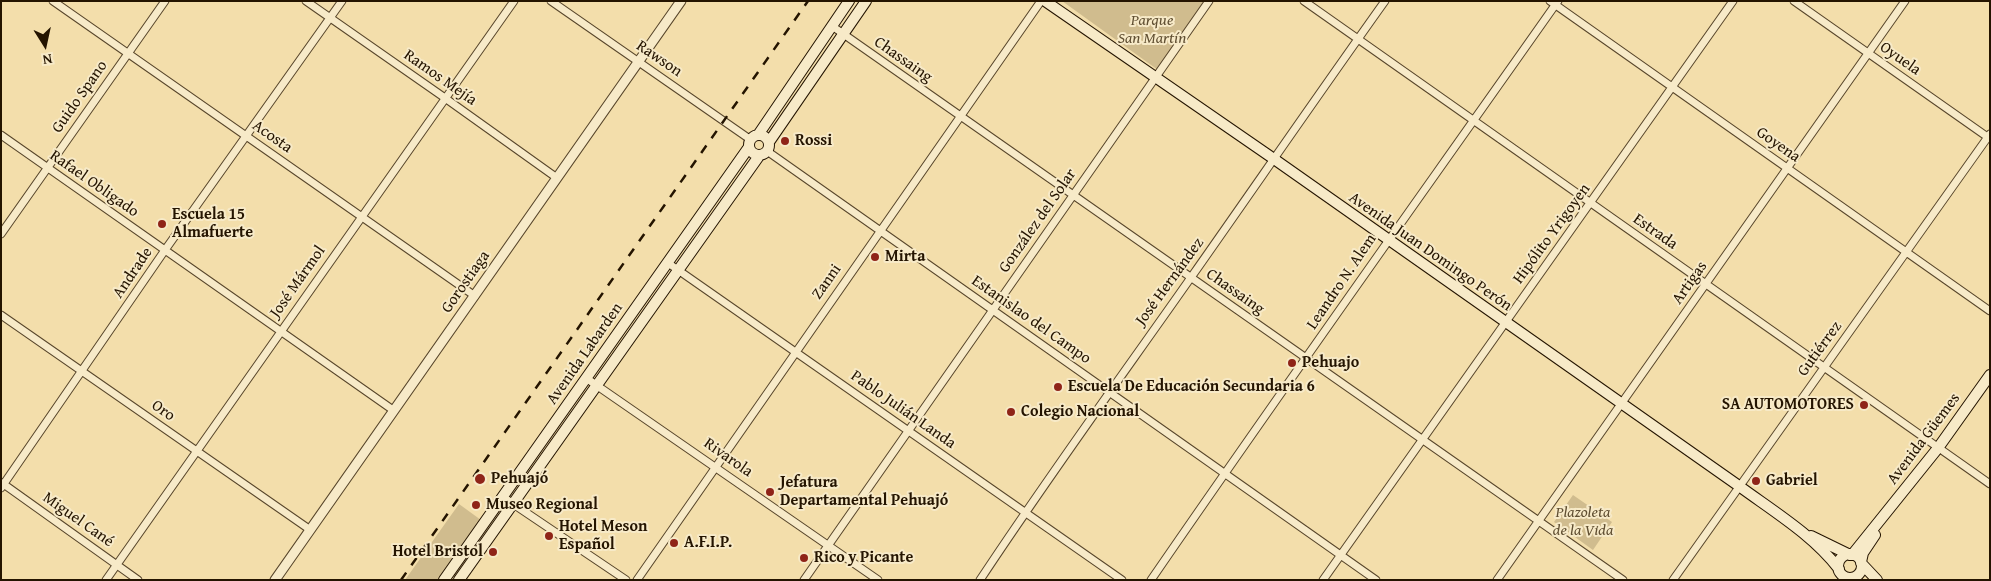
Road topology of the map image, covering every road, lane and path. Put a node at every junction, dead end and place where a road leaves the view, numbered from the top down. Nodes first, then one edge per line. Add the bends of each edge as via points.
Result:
1 (53, 1) edge
2 (165, 1) edge
3 (306, 1) edge
4 (342, 1) edge
5 (514, 1) edge
6 (551, 1) edge
7 (681, 1) edge
8 (849, 1) edge
9 (866, 1) edge
10 (1043, 1) edge
11 (1209, 1) edge
12 (1304, 1) edge
13 (1385, 1) edge
14 (1733, 1) edge
15 (1794, 1) edge
16 (1904, 1) edge
17 (1555, 2) edge
18 (330, 18) junction
19 (832, 26) junction
20 (843, 34) junction
21 (1358, 39) junction
22 (1868, 53) junction
23 (128, 54) junction
24 (638, 62) junction
25 (1155, 78) junction
26 (1673, 87) junction
27 (445, 98) junction
28 (960, 117) junction
29 (1474, 122) junction
30 (1, 135) edge
31 (1989, 136) edge
32 (247, 137) junction
33 (753, 141) junction
34 (765, 150) junction
35 (1274, 159) junction
36 (48, 168) junction
37 (1787, 168) junction
38 (557, 178) junction
39 (1073, 196) junction
40 (1591, 203) junction
41 (361, 216) junction
42 (880, 231) junction
43 (1, 234) edge
44 (1388, 240) junction
45 (165, 250) junction
46 (1906, 252) junction
47 (668, 263) junction
48 (677, 270) junction
49 (1191, 278) junction
50 (1706, 284) junction
51 (475, 296) junction
52 (993, 310) junction
53 (1990, 311) edge
54 (1, 315) edge
55 (1505, 322) junction
56 (280, 331) junction
57 (796, 352) junction
58 (1306, 359) junction
59 (1823, 367) junction
60 (83, 372) junction
61 (1990, 375) edge
62 (586, 378) junction
63 (596, 384) junction
64 (1109, 391) junction
65 (1621, 403) junction
66 (393, 410) junction
67 (908, 431) junction
68 (1423, 440) junction
69 (1938, 448) junction
70 (196, 451) junction
71 (716, 466) junction
72 (1225, 473) junction
73 (1990, 484) edge
74 (2, 485) edge
75 (1739, 486) junction
76 (503, 497) junction
77 (514, 504) junction
78 (1024, 512) junction
79 (1882, 520) junction
80 (1538, 521) junction
81 (1797, 528) junction
82 (310, 529) junction
83 (828, 545) junction
84 (1340, 555) junction
85 (1851, 555) junction
86 (1861, 563) junction
87 (117, 564) junction
88 (1848, 577) edge
89 (106, 580) edge
90 (138, 580) edge
91 (275, 580) edge
92 (444, 580) edge
93 (458, 580) edge
94 (626, 580) edge
95 (637, 580) edge
96 (804, 580) edge
97 (878, 580) edge
98 (980, 580) edge
99 (1122, 580) edge
100 (1152, 580) edge
101 (1323, 580) edge
102 (1376, 580) edge
103 (1497, 580) edge
104 (1623, 580) edge
105 (1673, 580) edge
106 (1877, 580) edge

1 - 23 street, Acosta
2 - 23 street, Guido Spano
3 - 18 street, Ramos Mejía
4 - 18 street, Andrade
5 - 27 street, José Mármol
6 - 24 street, Rawson
7 - 24 street, Gorostiaga
8 - 19 main road, Avenida Labarden
9 - 20 main road, Avenida Labarden
10 - 25 main road, Avenida Juan Domingo Perón
10 - 28 street, Zanni
11 - 25 street, González del Solar
12 - 21 street, Estrada
13 - 21 street, José Hernández
14 - 26 street, Hipólito Yrigoyen
15 - 22 street, Oyuela
16 - 22 street, Artigas
17 - 26 street, Goyena
17 - 29 street, Leandro N. Alem
18 - 27 street, Ramos Mejía
18 - 32 street, Andrade
19 - 20 street, Chassaing
19 - 33 main road, Avenida Labarden
20 - 28 street, Chassaing
20 - 34 main road, Avenida Labarden
21 - 29 street, Estrada
21 - 35 street, José Hernández
22 - 31 street, Oyuela
22 - 37 street, Artigas
23 - 32 street, Acosta
23 - 36 street, Guido Spano
24 - 33 street, Rawson
24 - 38 street, Gorostiaga
25 - 35 main road, Avenida Juan Domingo Perón
25 - 39 street, González del Solar
26 - 37 street, Goyena
26 - 40 street, Hipólito Yrigoyen
27 - 38 street, Ramos Mejía
27 - 41 street, José Mármol
28 - 39 street, Chassaing
28 - 42 street, Zanni
29 - 40 street, Estrada
29 - 44 street, Leandro N. Alem
30 - 36 street, Rafael Obligado
31 - 46 street, Gutiérrez
32 - 41 street, Acosta
32 - 45 street, Andrade
33 - 34 main road via 764,137
33 - 34 main road via 752,153
33 - 47 main road, Avenida Labarden
34 - 42 street, Estanislao del Campo
34 - 48 main road, Avenida Labarden
35 - 44 main road, Avenida Juan Domingo Perón
35 - 49 street, José Hernández
36 - 43 street, Guido Spano
36 - 45 street, Rafael Obligado
37 - 46 street, Goyena
37 - 50 street, Artigas
38 - 51 street, Gorostiaga
39 - 49 street, Chassaing
39 - 52 street, González del Solar
40 - 50 street, Estrada
40 - 55 street, Hipólito Yrigoyen
41 - 51 street, Acosta
41 - 56 street, José Mármol
42 - 52 street, Estanislao del Campo
42 - 57 street, Zanni
44 - 55 main road, Avenida Juan Domingo Perón
44 - 58 street, Leandro N. Alem
45 - 56 street, Rafael Obligado
45 - 60 street, Andrade
46 - 53 street, Goyena
46 - 59 street, Gutiérrez
47 - 48 street, Pablo Julián Landa
47 - 62 main road, Avenida Labarden
48 - 57 street, Pablo Julián Landa
48 - 63 main road, Avenida Labarden
49 - 58 street, Chassaing
49 - 64 street, José Hernández
50 - 59 street, Estrada
50 - 65 street, Artigas
51 - 66 street, Gorostiaga
52 - 64 street, Estanislao del Campo
52 - 67 street, González del Solar
54 - 60 street, Oro
55 - 65 main road, Avenida Juan Domingo Perón
55 - 68 street, Hipólito Yrigoyen
56 - 66 street, Rafael Obligado
56 - 70 street, José Mármol
57 - 67 street, Pablo Julián Landa
57 - 71 street, Zanni
58 - 68 street, Chassaing
58 - 72 street, Leandro N. Alem
59 - 69 street, Estrada
59 - 75 street, Gutiérrez
60 - 70 street, Oro
60 - 74 street, Andrade
61 - 69 main road, Avenida Güemes
62 - 63 street, Rivarola
62 - 76 main road, Avenida Labarden
63 - 71 street, Rivarola
63 - 77 main road, Avenida Labarden
64 - 72 street, Estanislao del Campo
64 - 78 street, José Hernández
65 - 75 main road, Avenida Juan Domingo Perón
65 - 80 street, Artigas
66 - 82 street, Gorostiaga
67 - 78 street, Pablo Julián Landa
67 - 83 street, González del Solar
68 - 80 street, Chassaing
68 - 84 street, Hipólito Yrigoyen
69 - 73 street, Estrada
69 - 79 main road, Avenida Güemes
70 - 82 street, Oro
70 - 87 street, José Mármol
71 - 83 street, Rivarola
71 - 95 street, Zanni
72 - 84 street, Estanislao del Campo
72 - 100 street, Leandro N. Alem
74 - 87 street, Miguel Cané
75 - 81 main road, Avenida Juan Domingo Perón
75 - 105 street, Gutiérrez
76 - 77 street
76 - 92 main road, Avenida Labarden
77 - 93 main road, Avenida Labarden
77 - 94 street
78 - 98 street, José Hernández
78 - 99 street, Pablo Julián Landa
79 - 85 main road, Avenida Güemes
79 - 86 main road, Avenida Güemes via 1863,553
80 - 103 street, Artigas
80 - 104 street, Chassaing
81 - 85 main road, Avenida Juan Domingo Perón
81 - 88 main road, Avenida Juan Domingo Perón
82 - 91 street, Gorostiaga
83 - 96 street, González del Solar
83 - 97 street, Rivarola
84 - 101 street, Hipólito Yrigoyen
84 - 102 street, Estanislao del Campo
85 - 86 main road, Avenida Juan Domingo Perón
85 - 88 main road, Avenida Güemes via 1841,558
86 - 88 main road, Avenida Güemes via 1860,572
86 - 106 main road
87 - 89 street, José Mármol
87 - 90 street, Miguel Cané

